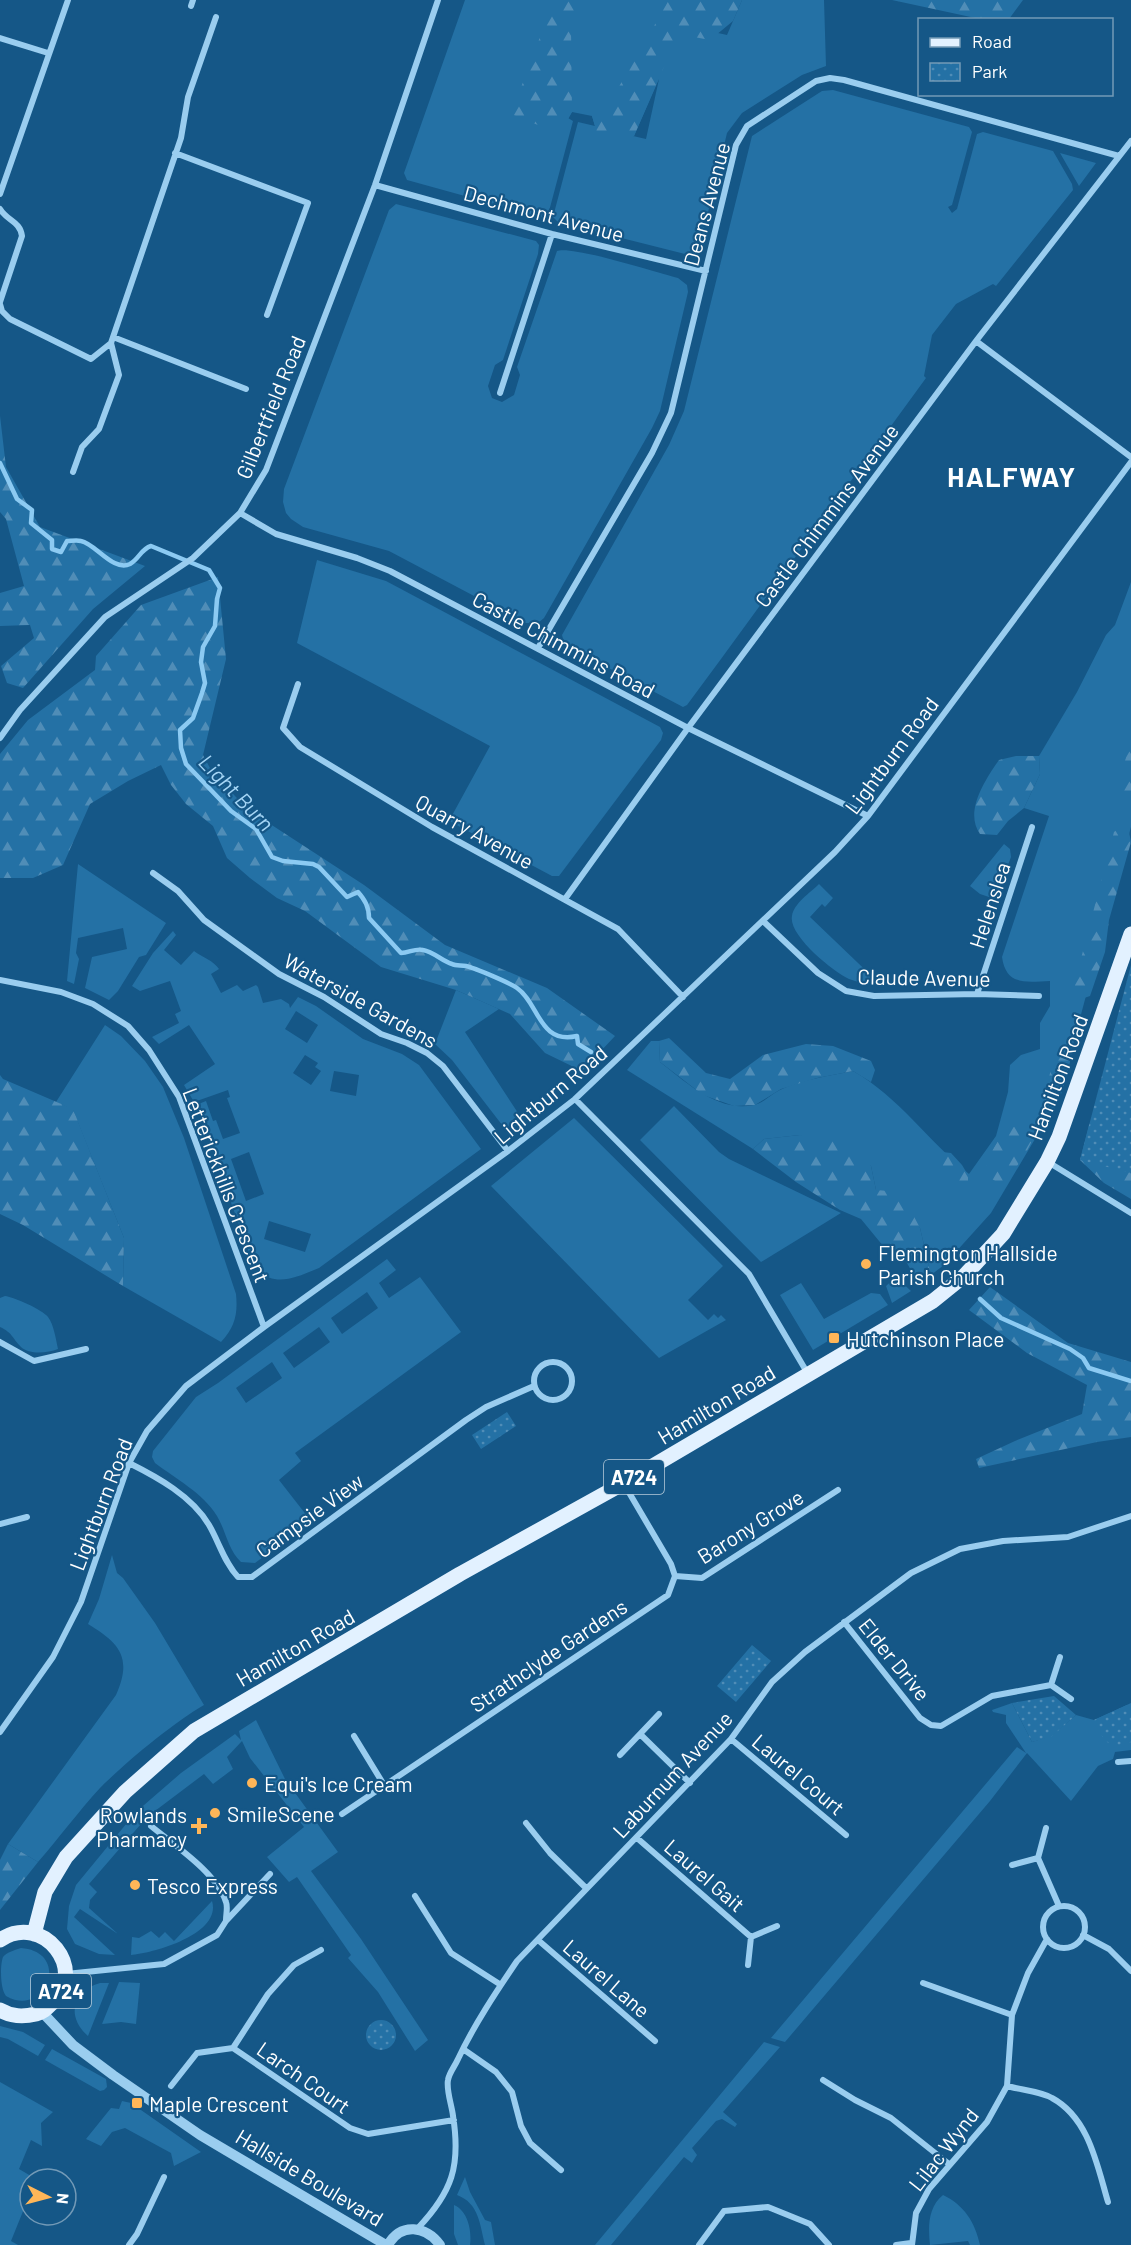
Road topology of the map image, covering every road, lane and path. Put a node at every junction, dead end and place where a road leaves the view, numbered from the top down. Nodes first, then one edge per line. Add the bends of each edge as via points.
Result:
1 (68, 0) edge
2 (438, 0) edge
3 (216, 17) dead end
4 (0, 38) edge
5 (48, 53) junction
6 (1131, 141) edge
7 (176, 153) junction
8 (1119, 156) junction
9 (375, 185) junction
10 (0, 194) edge
11 (0, 209) edge
12 (552, 234) junction
13 (706, 272) junction
14 (0, 303) edge
15 (267, 315) dead end
16 (112, 340) junction
17 (976, 341) junction
18 (246, 389) dead end
19 (500, 393) dead end
20 (1131, 457) edge
21 (1131, 462) edge
22 (73, 472) dead end
23 (240, 513) junction
24 (538, 648) junction
25 (298, 684) dead end
26 (688, 728) junction
27 (0, 738) edge
28 (868, 816) junction
29 (1032, 827) dead end
30 (153, 873) dead end
31 (565, 899) junction
32 (764, 921) junction
33 (1131, 934) edge
34 (0, 980) edge
35 (977, 994) junction
36 (1039, 996) dead end
37 (683, 997) junction
38 (575, 1099) junction
39 (508, 1151) junction
40 (1047, 1162) junction
41 (1131, 1214) edge
42 (264, 1327) junction
43 (0, 1342) edge
44 (87, 1349) dead end
45 (808, 1374) junction
46 (534, 1386) junction
47 (129, 1463) junction
48 (624, 1483) junction
49 (838, 1490) dead end
50 (1131, 1516) edge
51 (27, 1517) dead end
52 (0, 1524) edge
53 (675, 1576) junction
54 (844, 1622) junction
55 (1060, 1657) dead end
56 (1051, 1685) junction
57 (1071, 1699) dead end
58 (659, 1714) dead end
59 (0, 1732) edge
60 (640, 1734) junction
61 (354, 1736) dead end
62 (731, 1739) junction
63 (620, 1755) dead end
64 (1131, 1761) edge
65 (1118, 1762) dead end
66 (690, 1783) junction
67 (384, 1785) junction
68 (342, 1814) dead end
69 (526, 1823) dead end
70 (151, 1826) dead end
71 (1046, 1828) dead end
72 (846, 1835) dead end
73 (637, 1838) junction
74 (1038, 1858) junction
75 (1012, 1865) dead end
76 (270, 1874) dead end
77 (586, 1888) junction
78 (415, 1896) dead end
79 (1059, 1906) junction
80 (226, 1921) junction
81 (777, 1926) dead end
82 (34, 1934) junction
83 (1083, 1935) junction
84 (751, 1937) junction
85 (1047, 1939) junction
86 (0, 1940) edge
87 (538, 1940) junction
88 (321, 1950) dead end
89 (748, 1965) dead end
90 (1131, 1971) edge
91 (66, 1974) junction
92 (923, 1983) dead end
93 (501, 1985) junction
94 (0, 2010) edge
95 (42, 2012) junction
96 (1012, 2014) junction
97 (655, 2041) dead end
98 (233, 2048) junction
99 (463, 2049) junction
100 (823, 2080) dead end
101 (171, 2086) dead end
102 (1007, 2086) junction
103 (454, 2120) junction
104 (950, 2164) junction
105 (561, 2170) dead end
106 (164, 2177) dead end
107 (1108, 2202) dead end
108 (417, 2228) junction
109 (912, 2244) edge
110 (129, 2245) edge
111 (387, 2245) edge
112 (440, 2245) edge
113 (699, 2245) edge
114 (829, 2245) edge
115 (896, 2245) edge

1 - 5 street
2 - 9 street, Gilbertfield Road
3 - 7 street via 188,97
4 - 5 street
5 - 10 street
6 - 8 street, Castle Chimmins Avenue
7 - 15 street via 308,203
7 - 16 street
8 - 13 street, Deans Avenue via 844,80 816,81 747,126 736,145
8 - 17 street, Castle Chimmins Avenue
9 - 12 street, Dechmont Avenue
9 - 23 street, Gilbertfield Road via 266,470
11 - 14 street via 19,226 22,236
12 - 13 street, Dechmont Avenue
12 - 19 street
13 - 24 street, Deans Avenue via 671,413 652,453
14 - 16 street via 9,320 91,359
16 - 18 street
16 - 22 street via 119,375 99,429 82,447
17 - 20 street
17 - 26 street, Castle Chimmins Avenue
21 - 28 street, Lightburn Road
23 - 24 street, Castle Chimmins Road via 276,534 390,571
23 - 27 street, Gilbertfield Road via 194,558 105,617
24 - 26 street, Castle Chimmins Road
25 - 31 street, Quarry Avenue via 283,728 300,747 432,827
26 - 28 street, Castle Chimmins Road
26 - 31 street, Castle Chimmins Avenue
28 - 32 street, Lightburn Road
29 - 35 street, Helenslea
30 - 39 street, Waterside Gardens via 178,891 204,920 279,974 381,1034 427,1053 443,1066
31 - 37 street, Quarry Avenue via 618,930
32 - 35 street, Claude Avenue via 818,973 846,992 874,996
32 - 37 street, Lightburn Road
33 - 40 main road, Hamilton Road / A724
34 - 42 street, Letterickhills Crescent via 61,992 93,1004 128,1026 149,1050 179,1097
35 - 36 street, Claude Avenue
37 - 38 street, Lightburn Road
38 - 39 street, Lightburn Road
38 - 45 street via 749,1274
39 - 42 street, Lightburn Road
40 - 41 street
40 - 45 main road, Hamilton Road / A724 via 1003,1234 964,1276 933,1301
42 - 47 street, Lightburn Road via 186,1386 147,1431
43 - 44 street via 34,1361
45 - 48 main road, Hamilton Road / A724
46 - 46 street via 546,1400 558,1400 572,1388 571,1374 563,1364 550,1362 538,1368
46 - 47 street, Campsie View via 466,1420 252,1577 238,1577 230,1568 208,1523 186,1499
47 - 59 street, Lightburn Road via 81,1602 53,1657
48 - 53 street
48 - 82 main road, Hamilton Road / A724 via 194,1731 125,1792 66,1857 45,1892
49 - 53 street, Barony Grove via 702,1578
50 - 54 street, Laburnum Avenue via 1068,1537 1003,1541 960,1549 911,1573
51 - 52 street
53 - 67 street, Strathclyde Gardens via 668,1594
54 - 56 street, Elder Drive via 920,1718 930,1725 941,1726 992,1696
54 - 62 street, Laburnum Avenue via 772,1682
55 - 56 street
56 - 57 street
58 - 60 street
60 - 63 street
60 - 66 street
61 - 67 street
62 - 66 street, Laburnum Avenue
62 - 72 street, Laurel Court
64 - 65 street
66 - 73 street, Laburnum Avenue
67 - 68 street, Strathclyde Gardens
69 - 77 street
70 - 80 street via 219,1887 227,1903
71 - 74 street
73 - 77 street, Laburnum Avenue
73 - 84 street, Laurel Gait
74 - 75 street
74 - 79 street
76 - 80 street
77 - 87 street, Laburnum Avenue
78 - 93 street via 451,1953
79 - 83 street via 1075,1909 1081,1915
79 - 85 street via 1046,1916 1043,1924
80 - 91 street via 217,1935 164,1964
81 - 84 street, Laurel Gait
82 - 86 main road via 19,1932
82 - 91 main road, A724 via 56,1948
83 - 85 street via 1069,1947 1053,1945
83 - 90 street via 1109,1949
84 - 89 street, Laurel Gait
85 - 96 street, Lilac Wynd
87 - 93 street, Laburnum Avenue
87 - 97 street, Laurel Lane
88 - 98 street, Larch Court via 294,1965 268,1994
91 - 95 main road, A724 via 57,1999
92 - 96 street
93 - 99 street, Laburnum Avenue
94 - 95 main road, A724 via 22,2017
95 - 111 street, Hallside Boulevard via 73,2045 200,2135
96 - 102 street, Lilac Wynd
98 - 101 street via 197,2053
98 - 103 street, Larch Court via 350,2128 368,2134
99 - 103 street, Laburnum Avenue via 448,2081
99 - 105 street via 496,2072 512,2092 530,2143
100 - 104 street via 891,2118
102 - 104 street, Lilac Wynd via 987,2122
102 - 107 street via 1051,2097 1073,2114 1090,2144
103 - 108 street, Laburnum Avenue via 457,2159 448,2189
104 - 109 street, Lilac Wynd via 928,2189 916,2213
106 - 110 street
108 - 111 street, Hallside Boulevard via 398,2233
108 - 112 street via 432,2235
109 - 115 street
113 - 114 street via 724,2211 768,2207 810,2224

